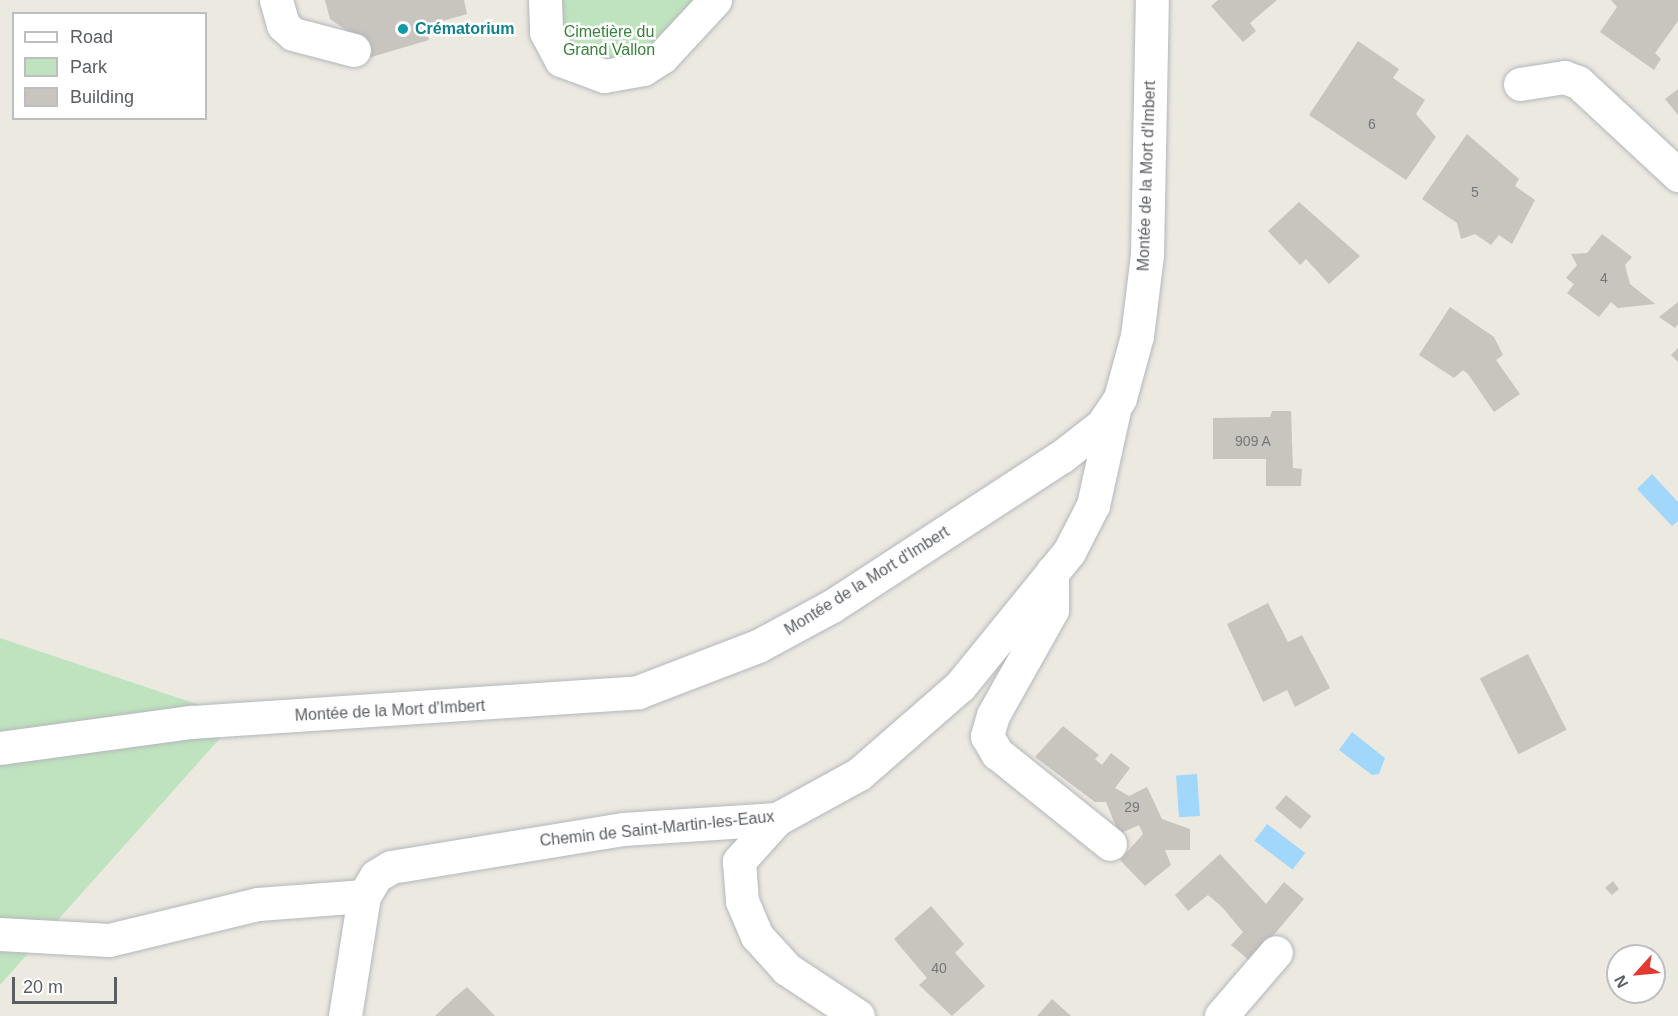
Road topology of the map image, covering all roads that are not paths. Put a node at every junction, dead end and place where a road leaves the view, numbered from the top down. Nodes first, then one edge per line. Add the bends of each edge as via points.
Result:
1 (276, 0) edge
2 (545, 0) edge
3 (715, 0) edge
4 (1152, 0) edge
5 (354, 50) dead end
6 (1520, 84) dead end
7 (1678, 175) edge
8 (1114, 410) junction
9 (1052, 572) junction
10 (0, 748) edge
11 (777, 819) junction
12 (1110, 844) dead end
13 (364, 896) junction
14 (0, 934) edge
15 (1276, 952) dead end
16 (345, 1016) edge
17 (858, 1016) edge
18 (1221, 1016) edge

1 - 5 street via 283,25 292,34
2 - 3 street via 546,32 561,60 604,76 643,69 662,57
4 - 8 street, Montée de la Mort d'Imbert via 1147,255 1137,336
6 - 7 street via 1564,77 1578,82
8 - 9 street, Chemin de Saint-Martin-les-Eaux via 1093,505
8 - 10 street, Montée de la Mort d'Imbert via 1061,457 832,606 671,682 610,697 191,722
9 - 11 street, Chemin de Saint-Martin-les-Eaux via 960,686 923,722 859,774
9 - 12 street via 1052,610 993,715 987,736 997,753
11 - 13 street, Chemin de Saint-Martin-les-Eaux via 623,829 407,862 376,876
11 - 17 street via 739,861 742,901 757,936 787,969
13 - 14 street via 258,904 109,940
13 - 16 street, Chemin de Saint-Martin-les-Eaux
15 - 18 street

